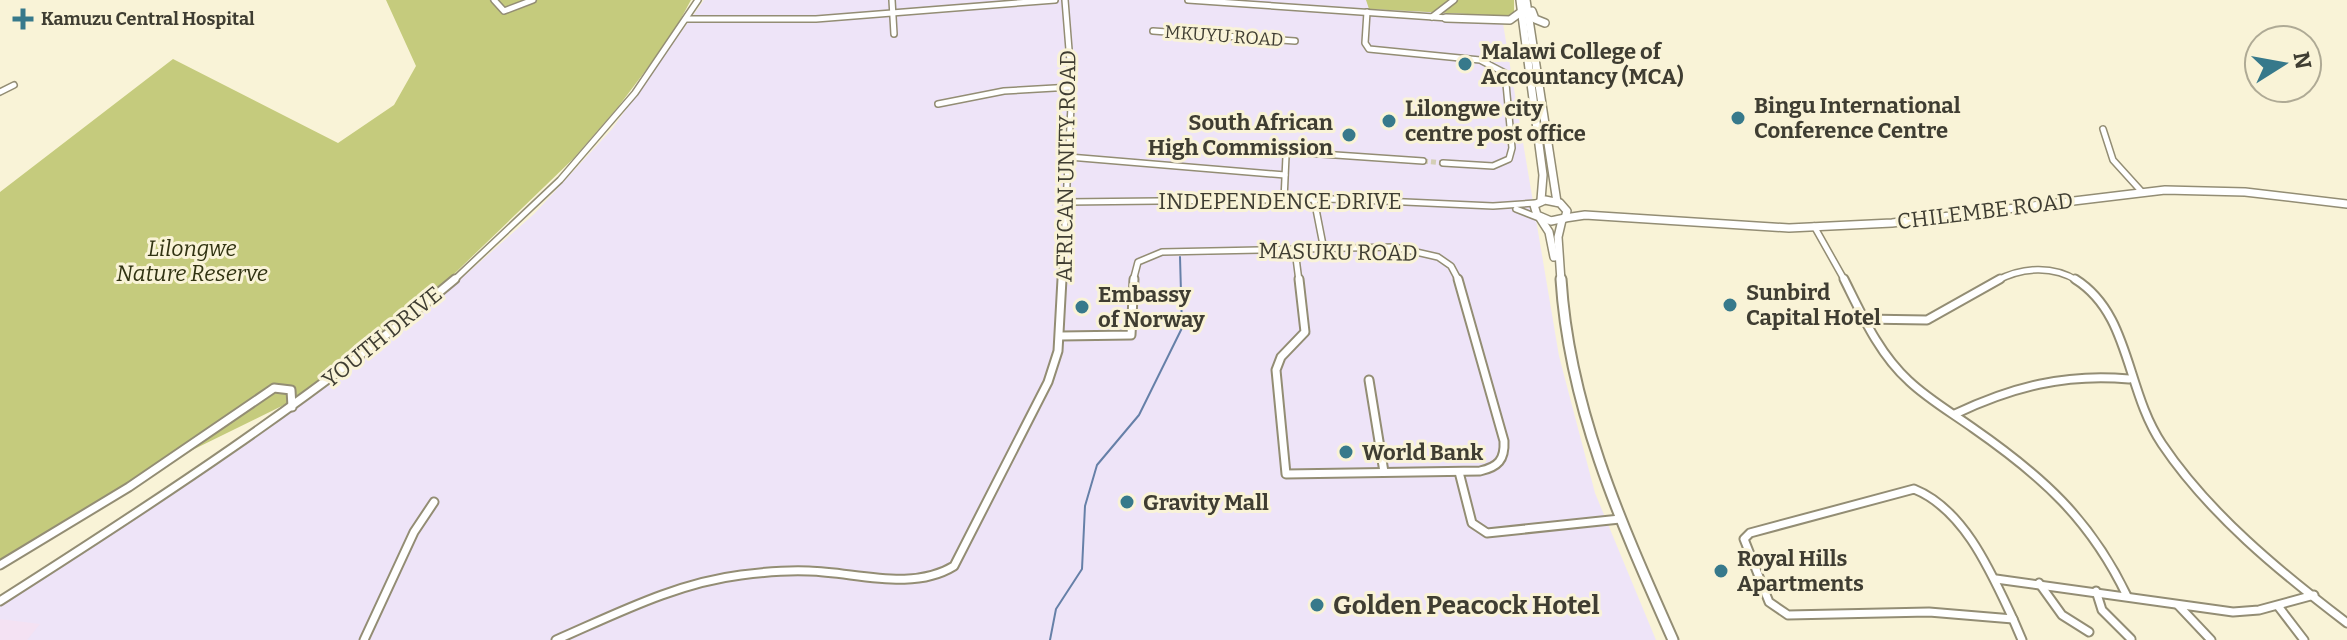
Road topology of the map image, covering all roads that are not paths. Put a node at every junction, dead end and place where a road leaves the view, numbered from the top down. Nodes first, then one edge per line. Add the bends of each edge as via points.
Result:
1 (494, 0) edge
2 (533, 0) edge
3 (698, 0) edge
4 (892, 0) edge
5 (1055, 0) edge
6 (1065, 0) edge
7 (1188, 0) edge
8 (1454, 0) edge
9 (1520, 0) edge
10 (1528, 0) edge
11 (1210, 1) edge
12 (1521, 11) junction
13 (892, 12) junction
14 (1367, 12) junction
15 (1432, 17) junction
16 (1446, 18) junction
17 (686, 19) junction
18 (1495, 20) junction
19 (1528, 25) junction
20 (1153, 31) dead end
21 (894, 34) dead end
22 (1295, 41) dead end
23 (1528, 63) junction
24 (14, 85) dead end
25 (1072, 87) junction
26 (0, 92) edge
27 (938, 104) dead end
28 (2103, 129) dead end
29 (1069, 157) junction
30 (1423, 161) tunnel mouth
31 (1443, 163) tunnel mouth
32 (1285, 175) junction
33 (2142, 192) junction
34 (1314, 199) junction
35 (1284, 200) junction
36 (1067, 202) junction
37 (1538, 202) junction
38 (1560, 204) junction
39 (2347, 204) edge
40 (1493, 206) junction
41 (1623, 217) junction
42 (1539, 218) junction
43 (1564, 219) junction
44 (1814, 226) junction
45 (1295, 250) junction
46 (1324, 250) junction
47 (1560, 277) junction
48 (1863, 319) junction
49 (1061, 336) junction
50 (2129, 379) junction
51 (1369, 380) dead end
52 (292, 407) junction
53 (1955, 414) junction
54 (1384, 472) junction
55 (1459, 472) junction
56 (434, 502) dead end
57 (1620, 519) junction
58 (0, 565) edge
59 (1996, 579) junction
60 (2039, 583) junction
61 (2096, 591) junction
62 (2314, 595) junction
63 (2127, 596) junction
64 (0, 601) edge
65 (2178, 605) junction
66 (2278, 606) junction
67 (2014, 619) junction
68 (2347, 623) edge
69 (2089, 632) dead end
70 (2131, 639) edge
71 (364, 640) edge
72 (556, 640) edge
73 (1673, 640) edge
74 (2022, 640) edge
75 (2211, 640) edge
76 (2304, 640) edge

1 - 2 street via 504,11
3 - 17 street, YOUTH DRIVE
4 - 13 street
5 - 13 street
6 - 25 street, AFRICAN UNITY ROAD
7 - 11 street
8 - 15 street
9 - 12 main road
10 - 19 main road
10 - 19 main road via 1533,16 1545,23
11 - 14 street
12 - 16 main road via 1510,20
12 - 19 main road
13 - 17 street via 775,21
13 - 21 street
14 - 15 street
14 - 31 street via 1369,49 1483,60 1505,73 1509,159 1493,166
15 - 16 street
16 - 18 street
17 - 52 street, YOUTH DRIVE via 615,119 543,196 410,316
18 - 19 street
18 - 23 main road via 1520,28
19 - 23 main road
19 - 38 main road
20 - 22 street, MKUYU ROAD
23 - 37 main road via 1543,175
24 - 26 street
25 - 27 street via 1019,89
25 - 29 street, AFRICAN UNITY ROAD
28 - 33 street via 2113,160
29 - 32 street
29 - 36 street, AFRICAN UNITY ROAD
30 - 32 street via 1292,152 1286,156
32 - 35 street
33 - 39 main road, CHILEMBE ROAD via 2245,192
33 - 44 main road, CHILEMBE ROAD via 1907,221
34 - 35 street, INDEPENDENCE DRIVE
34 - 40 street, INDEPENDENCE DRIVE
34 - 46 street
35 - 36 street, INDEPENDENCE DRIVE
36 - 49 street, AFRICAN UNITY ROAD
37 - 38 main road
37 - 40 street, INDEPENDENCE DRIVE
37 - 42 main road via 1533,210
38 - 41 main road
38 - 43 main road via 1567,211
40 - 42 street, INDEPENDENCE DRIVE
41 - 43 main road
41 - 44 main road, CHILEMBE ROAD via 1769,228
42 - 43 main road
42 - 47 main road via 1549,232
43 - 47 main road via 1558,234
44 - 48 street
45 - 46 street, MASUKU ROAD
45 - 49 street, MASUKU ROAD via 1150,254 1134,270 1131,335
45 - 54 street, MASUKU ROAD via 1305,332 1276,370 1286,474
46 - 55 street, MASUKU ROAD via 1422,251 1448,263 1459,276 1505,448 1494,468
47 - 57 main road via 1573,369
48 - 50 street via 1934,318 2017,271 2053,271 2082,283 2111,309
48 - 53 street via 1901,373
49 - 72 street, AFRICAN UNITY ROAD via 1048,382 957,562 944,574 923,579 783,571 729,576 662,593
50 - 53 street via 2085,375 2041,380
50 - 62 street via 2147,420 2192,482
51 - 54 street
52 - 58 street via 291,390 274,388 129,487
52 - 64 street, YOUTH DRIVE
53 - 63 street via 2069,502 2116,568
54 - 55 street, MASUKU ROAD
55 - 57 street via 1472,523 1487,533
56 - 71 street via 414,532
57 - 73 main road
59 - 60 street
59 - 67 street
59 - 67 street via 1960,529 1916,489 1766,528 1744,539 1769,602 1788,615 1929,612
60 - 61 street
60 - 69 street via 2062,615
61 - 63 street
61 - 70 street via 2102,610
62 - 66 street
62 - 68 street
63 - 65 street
65 - 66 street via 2243,612
65 - 75 street
66 - 76 street
67 - 74 street

